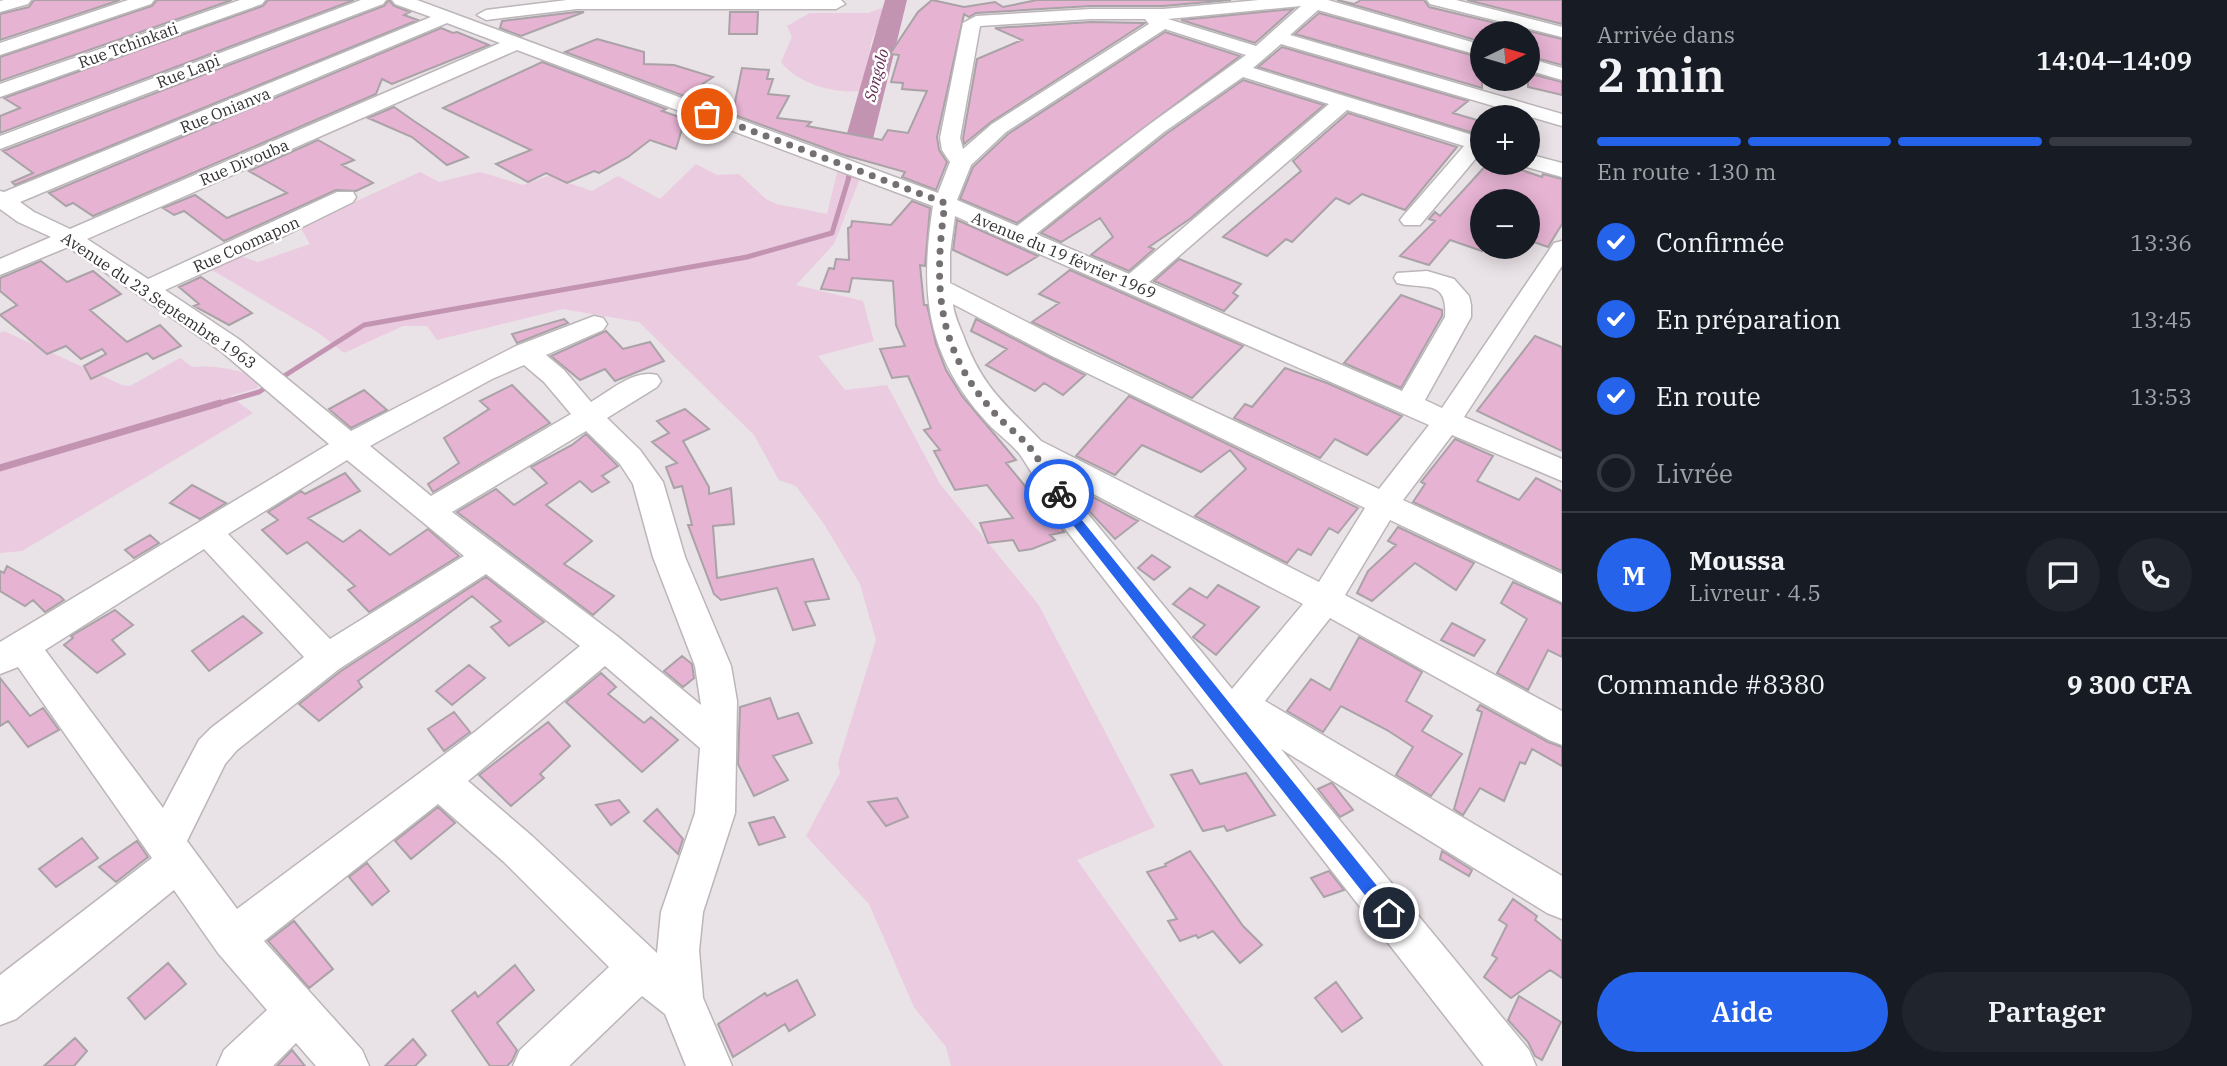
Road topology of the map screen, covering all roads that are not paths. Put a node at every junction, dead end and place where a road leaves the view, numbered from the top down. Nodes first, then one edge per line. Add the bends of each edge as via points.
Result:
1 (22, 0) edge
2 (145, 0) edge
3 (256, 0) edge
4 (377, 0) edge
5 (401, 0) edge
6 (1436, 0) edge
7 (724, 1) edge
8 (1317, 1) edge
9 (836, 4) dead end
10 (0, 7) edge
11 (1138, 14) junction
12 (485, 15) edge
13 (446, 17) junction
14 (1163, 23) junction
15 (1562, 32) edge
16 (1278, 37) junction
17 (514, 44) junction
18 (1470, 47) edge
19 (0, 49) edge
20 (1259, 53) junction
21 (1540, 68) edge
22 (1240, 69) junction
23 (1562, 74) edge
24 (0, 91) edge
25 (1344, 102) junction
26 (1562, 120) edge
27 (1470, 141) edge
28 (0, 143) edge
29 (1470, 155) edge
30 (961, 162) junction
31 (1540, 164) edge
32 (1562, 170) edge
33 (345, 197) dead end
34 (1, 200) edge
35 (945, 203) junction
36 (1412, 220) dead end
37 (1018, 236) junction
38 (69, 237) junction
39 (1562, 247) edge
40 (0, 268) edge
41 (1406, 278) dead end
42 (1132, 284) junction
43 (938, 286) junction
44 (146, 289) junction
45 (594, 324) dead end
46 (525, 352) junction
47 (647, 381) dead end
48 (1409, 404) junction
49 (587, 415) junction
50 (1448, 420) junction
51 (349, 445) junction
52 (1030, 447) junction
53 (1562, 471) edge
54 (1385, 502) junction
55 (430, 511) junction
56 (209, 534) junction
57 (487, 557) junction
58 (1562, 589) edge
59 (1325, 600) junction
60 (605, 646) junction
61 (11, 653) edge
62 (327, 659) junction
63 (1238, 712) junction
64 (1562, 729) edge
65 (719, 742) junction
66 (438, 780) junction
67 (171, 853) junction
68 (1562, 899) edge
69 (233, 938) junction
70 (640, 967) junction
71 (681, 999) junction
72 (0, 1003) edge
73 (299, 1010) junction
74 (240, 1066) edge
75 (346, 1066) edge
76 (536, 1066) edge
77 (709, 1066) edge
78 (1513, 1066) edge

1 - 10 street
2 - 19 street
3 - 24 street, Rue Tchinkati
4 - 28 street, Rue Lapi
5 - 13 street, Avenue du 19 février 1969
6 - 15 street
7 - 9 street
7 - 12 street via 560,5
8 - 11 street
8 - 16 street
8 - 18 street
11 - 14 street
11 - 30 street via 1017,16 972,23 950,138
12 - 13 street, Avenue du 19 février 1969
12 - 17 street, Avenue du 19 février 1969
13 - 34 street, Rue Onianva
14 - 20 street
14 - 30 street via 999,128
16 - 20 street
16 - 26 street
17 - 35 street, Avenue du 19 février 1969
17 - 38 street, Rue Divouba
20 - 22 street
21 - 23 street
22 - 25 street
22 - 37 street
25 - 27 street
25 - 42 street
29 - 36 street
30 - 35 street
31 - 32 street
33 - 44 street, Rue Coomapon
34 - 38 street, Avenue du 23 Septembre 1963
35 - 37 street, Avenue du 19 février 1969
35 - 43 street
37 - 42 street, Avenue du 19 février 1969
38 - 40 street, Rue Divouba
38 - 44 street, Avenue du 23 Septembre 1963
39 - 50 street
41 - 48 street via 1446,284 1461,303 1458,317
42 - 48 street, Avenue du 19 février 1969
43 - 52 street via 941,311 959,361 993,412
43 - 54 street via 1059,349
44 - 51 street, Avenue du 23 Septembre 1963 via 231,346
45 - 46 street
46 - 49 street via 554,376
46 - 51 street
47 - 49 street
48 - 50 street, Avenue du 19 février 1969
49 - 55 street
49 - 65 street via 630,457 648,482 669,557 713,666
50 - 53 street, Avenue du 19 février 1969
50 - 54 street
51 - 55 street, Avenue du 23 Septembre 1963
51 - 56 street
52 - 59 street
52 - 63 street via 1077,522
54 - 58 street
54 - 59 street
55 - 57 street, Avenue du 23 Septembre 1963
56 - 61 street
56 - 62 street
57 - 60 street, Avenue du 23 Septembre 1963
57 - 62 street
59 - 63 street
59 - 64 street
60 - 65 street, Avenue du 23 Septembre 1963
60 - 66 street via 534,708
61 - 67 street
62 - 67 street via 212,752
63 - 68 street
63 - 78 street
65 - 71 street via 715,814 682,912 678,950
66 - 69 street
66 - 70 street via 518,849
67 - 69 street
67 - 72 street
69 - 73 street
70 - 71 street
70 - 76 street
71 - 77 street
73 - 74 street
73 - 75 street

